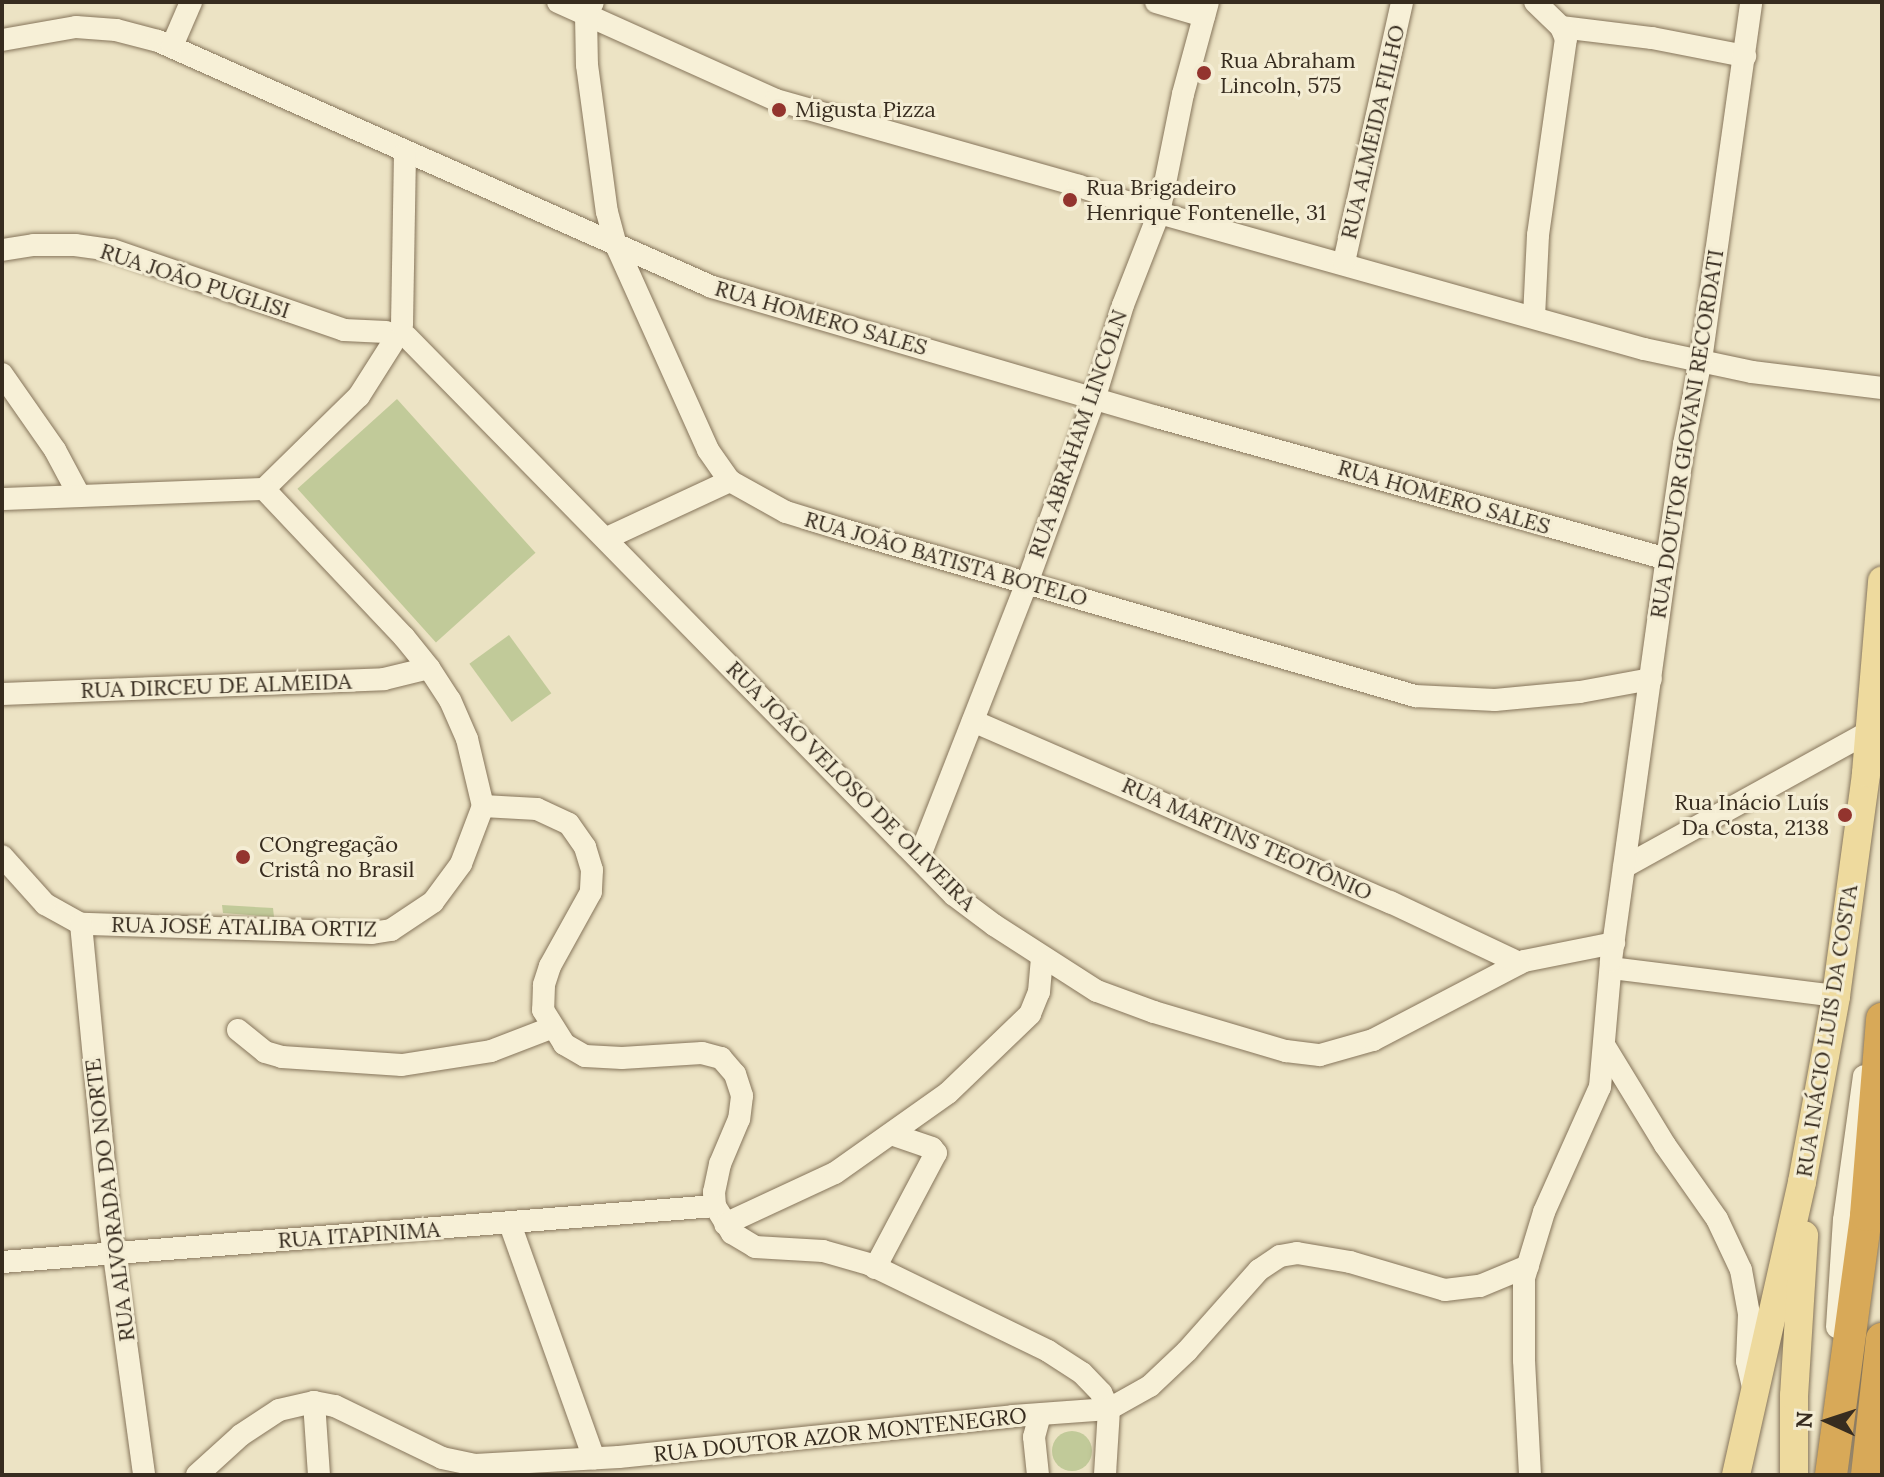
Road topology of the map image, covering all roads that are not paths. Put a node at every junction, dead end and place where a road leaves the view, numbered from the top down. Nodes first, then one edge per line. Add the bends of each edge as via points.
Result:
1 (191, 2) edge
2 (558, 2) edge
3 (1156, 2) edge
4 (1402, 2) edge
5 (1535, 2) edge
6 (1751, 2) edge
7 (590, 8) edge
8 (1206, 9) edge
9 (1561, 27) junction
10 (2, 40) edge
11 (172, 46) junction
12 (1745, 56) junction
13 (405, 154) junction
14 (1159, 213) junction
15 (616, 245) junction
16 (2, 250) edge
17 (1344, 262) junction
18 (1534, 317) junction
19 (397, 334) junction
20 (1701, 360) junction
21 (2, 374) edge
22 (1882, 388) edge
23 (1095, 398) junction
24 (730, 481) junction
25 (264, 489) junction
26 (79, 495) junction
27 (2, 499) edge
28 (607, 538) junction
29 (1667, 559) junction
30 (1882, 581) edge
31 (1027, 583) junction
32 (429, 668) junction
33 (1651, 679) junction
34 (2, 694) edge
35 (973, 721) junction
36 (1870, 731) junction
37 (1817, 760) junction
38 (1866, 773) junction
39 (483, 806) junction
40 (2, 856) edge
41 (919, 858) junction
42 (1624, 867) junction
43 (81, 924) junction
44 (1614, 943) junction
45 (1042, 957) junction
46 (1519, 963) junction
47 (1611, 968) junction
48 (1836, 996) junction
49 (1882, 1021) edge
50 (551, 1028) junction
51 (238, 1030) dead end
52 (1604, 1045) junction
53 (891, 1134) junction
54 (1802, 1182) junction
55 (720, 1215) junction
56 (510, 1224) junction
57 (114, 1254) junction
58 (2, 1262) edge
59 (1528, 1266) junction
60 (875, 1268) junction
61 (1741, 1270) junction
62 (1780, 1288) junction
63 (1882, 1339) edge
64 (1754, 1391) junction
65 (314, 1402) junction
66 (1109, 1409) junction
67 (1040, 1415) junction
68 (594, 1458) junction
69 (144, 1475) edge
70 (197, 1475) edge
71 (319, 1475) edge
72 (1038, 1475) edge
73 (1105, 1475) edge
74 (1530, 1475) edge
75 (1736, 1475) edge
76 (1794, 1475) edge
77 (1831, 1475) edge
78 (1867, 1475) edge

1 - 11 street
2 - 7 street
3 - 8 street
4 - 17 street, RUA ALMEIDA FILHO
5 - 9 street
6 - 12 street, RUA DOUTOR GIOVANI RECORDATI
7 - 14 street via 776,100
7 - 15 street, RUA JOÃO BATISTA BOTELO via 587,65
8 - 14 street, RUA ABRAHAM LINCOLN
9 - 12 street
9 - 18 street via 1566,39 1538,235
10 - 11 street, RUA HOMERO SALES via 76,27 116,30
11 - 13 street, RUA HOMERO SALES
12 - 20 street, RUA DOUTOR GIOVANI RECORDATI
13 - 15 street, RUA HOMERO SALES
13 - 19 street
14 - 17 street
14 - 23 street, RUA ABRAHAM LINCOLN
15 - 23 street, RUA HOMERO SALES via 712,287
15 - 24 street, RUA JOÃO BATISTA BOTELO via 708,450
16 - 19 street, RUA JOÃO PUGLISI via 34,245 112,250 344,330
17 - 18 street
18 - 20 street
19 - 25 street via 359,396
19 - 28 street, RUA JOÃO VELOSO DE OLIVEIRA
20 - 22 street via 1752,372
20 - 29 street, RUA DOUTOR GIOVANI RECORDATI
21 - 26 street
23 - 29 street, RUA HOMERO SALES
23 - 31 street, RUA ABRAHAM LINCOLN
24 - 28 street
24 - 31 street, RUA JOÃO BATISTA BOTELO via 786,512
25 - 26 street
25 - 32 street
26 - 27 street
28 - 41 street, RUA JOÃO VELOSO DE OLIVEIRA
29 - 33 street, RUA DOUTOR GIOVANI RECORDATI
30 - 36 main road, RUA INÁCIO LUIS DA COSTA
31 - 33 street, RUA JOÃO BATISTA BOTELO via 1415,696 1495,700
31 - 35 street, RUA ABRAHAM LINCOLN
32 - 34 street, RUA DIRCEU DE ALMEIDA via 384,679
32 - 39 street via 467,739
33 - 42 street, RUA DOUTOR GIOVANI RECORDATI
35 - 41 street, RUA ABRAHAM LINCOLN
35 - 46 street, RUA MARTINS TEOTÔNIO
36 - 37 street
36 - 38 main road, RUA INÁCIO LUIS DA COSTA
37 - 38 street via 1849,762
37 - 42 street
38 - 48 main road, RUA INÁCIO LUIS DA COSTA
39 - 43 street, RUA JOSÉ ATALIBA ORTIZ via 461,864 433,902 391,930 354,935
39 - 50 street via 537,809 569,824 585,847 591,892 544,985 543,1010
40 - 43 street, RUA JOSÉ ATALIBA ORTIZ via 45,904
41 - 45 street, RUA JOÃO VELOSO DE OLIVEIRA via 954,895
42 - 44 street, RUA DOUTOR GIOVANI RECORDATI
43 - 57 street, RUA ALVORADA DO NORTE
44 - 46 street, RUA JOÃO VELOSO DE OLIVEIRA
44 - 47 street, RUA DOUTOR GIOVANI RECORDATI
45 - 46 street, RUA JOÃO VELOSO DE OLIVEIRA via 1097,991 1307,1055 1343,1051 1373,1040
45 - 53 street, RUA ITAPINIMA via 1039,992 1030,1014 948,1093
47 - 48 street
47 - 52 street, RUA DOUTOR GIOVANI RECORDATI
48 - 54 main road, RUA INÁCIO LUIS DA COSTA
49 - 77 highway via 1866,1215
50 - 51 street via 491,1051 378,1065 282,1057 265,1052
50 - 55 street via 564,1044 585,1056 702,1053 721,1058 735,1074 742,1096 714,1192
52 - 59 street, RUA DOUTOR GIOVANI RECORDATI via 1596,1099 1544,1212
52 - 61 street via 1717,1219
53 - 55 street, RUA ITAPINIMA via 835,1173
53 - 60 street via 935,1151
54 - 62 main road, RUA INÁCIO LUIS DA COSTA
54 - 76 main road via 1805,1223
55 - 56 street, RUA ITAPINIMA
55 - 60 street via 738,1240 755,1247 823,1251
56 - 57 street, RUA ITAPINIMA
56 - 68 street
57 - 58 street, RUA ITAPINIMA
57 - 69 street, RUA ALVORADA DO NORTE
59 - 66 street via 1480,1286 1445,1290 1350,1262 1297,1253 1280,1256 1259,1270 1150,1386
59 - 74 street, RUA DOUTOR GIOVANI RECORDATI via 1524,1352
60 - 66 street via 1048,1351 1082,1373
61 - 62 street
61 - 64 street
62 - 64 main road, RUA INÁCIO LUIS DA COSTA
63 - 78 highway
64 - 75 main road, RUA INÁCIO LUIS DA COSTA
65 - 68 street, RUA DOUTOR AZOR MONTENEGRO via 335,1406 442,1458 475,1465
65 - 70 street via 279,1410 241,1435
65 - 71 street
66 - 67 street, RUA DOUTOR AZOR MONTENEGRO
66 - 73 street
67 - 68 street, RUA DOUTOR AZOR MONTENEGRO
67 - 72 street via 1034,1437

